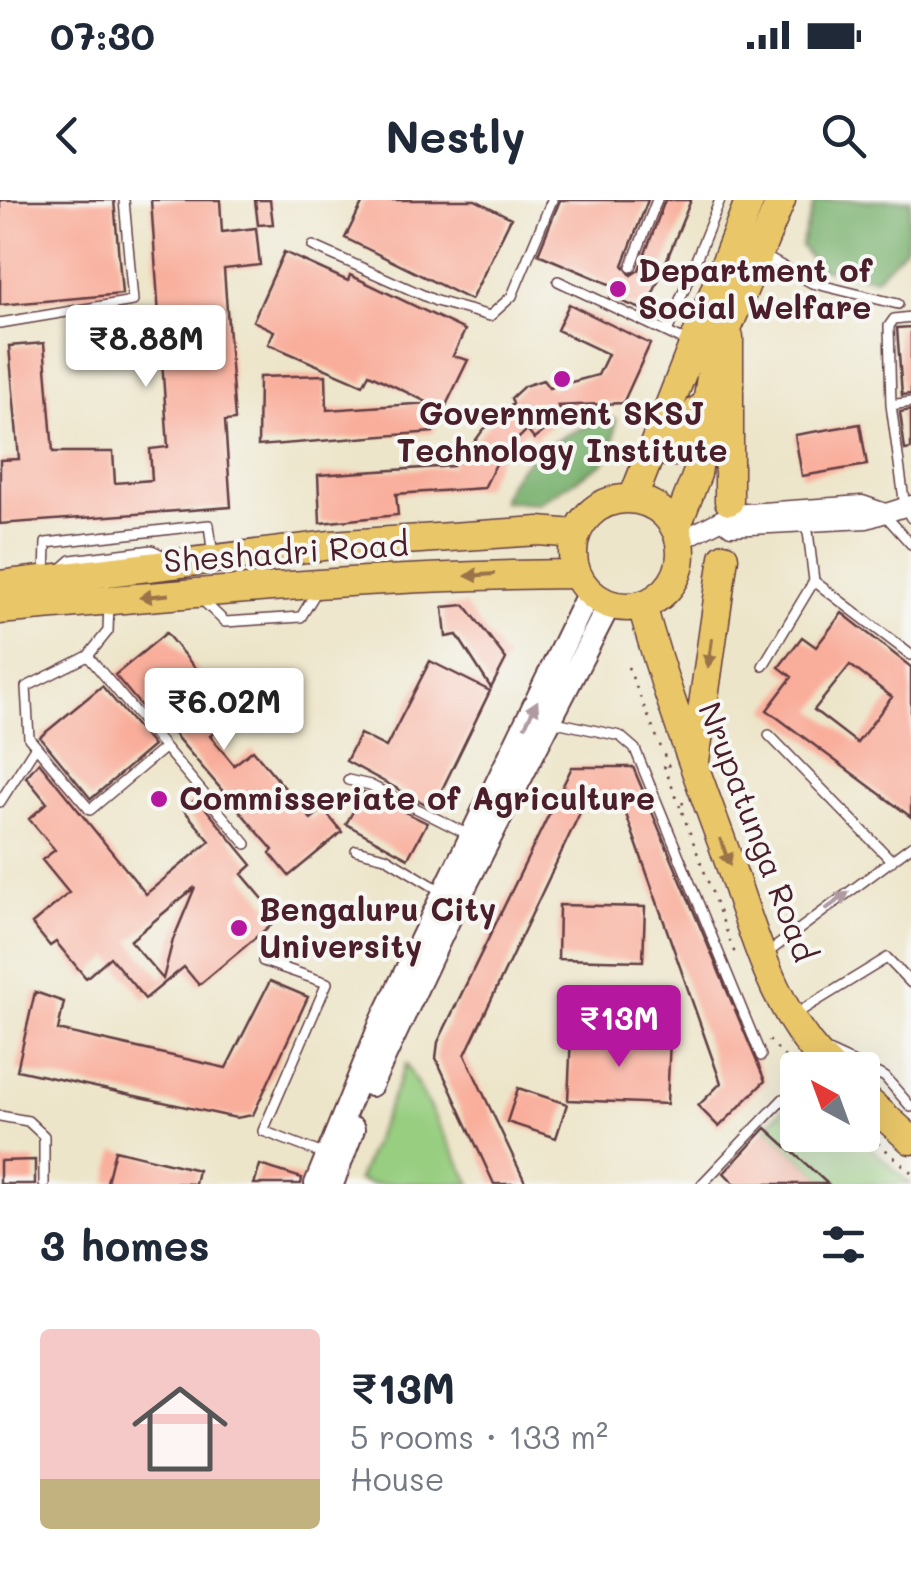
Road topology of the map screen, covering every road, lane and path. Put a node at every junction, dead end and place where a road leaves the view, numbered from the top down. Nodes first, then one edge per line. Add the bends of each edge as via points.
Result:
1 (124, 200) edge
2 (552, 200) edge
3 (657, 200) edge
4 (720, 200) edge
5 (750, 200) edge
6 (780, 200) edge
7 (313, 246) dead end
8 (758, 252) junction
9 (631, 267) dead end
10 (558, 281) dead end
11 (898, 304) dead end
12 (911, 316) edge
13 (727, 322) junction
14 (0, 323) edge
15 (667, 332) junction
16 (681, 338) dead end
17 (704, 400) junction
18 (911, 402) edge
19 (891, 405) junction
20 (665, 426) junction
21 (633, 498) junction
22 (909, 510) edge
23 (726, 511) junction
24 (882, 512) junction
25 (807, 523) junction
26 (575, 534) junction
27 (678, 534) junction
28 (911, 544) edge
29 (724, 556) dead end
30 (213, 562) junction
31 (188, 579) junction
32 (47, 580) junction
33 (814, 581) junction
34 (0, 584) edge
35 (592, 591) junction
36 (109, 600) junction
37 (642, 605) junction
38 (0, 610) edge
39 (911, 655) edge
40 (88, 656) junction
41 (764, 666) dead end
42 (628, 667) dead end
43 (549, 721) junction
44 (770, 735) dead end
45 (36, 746) junction
46 (164, 748) junction
47 (664, 766) dead end
48 (694, 768) junction
49 (348, 780) dead end
50 (0, 802) edge
51 (681, 809) junction
52 (471, 836) junction
53 (246, 844) dead end
54 (911, 846) edge
55 (356, 850) dead end
56 (892, 862) junction
57 (443, 893) junction
58 (749, 956) junction
59 (263, 961) dead end
60 (911, 982) edge
61 (792, 1016) junction
62 (768, 1038) dead end
63 (810, 1044) junction
64 (781, 1052) edge
65 (817, 1052) edge
66 (761, 1056) dead end
67 (780, 1101) edge
68 (911, 1107) edge
69 (880, 1112) edge
70 (0, 1116) edge
71 (911, 1140) edge
72 (880, 1145) edge
73 (326, 1154) junction
74 (911, 1172) edge
75 (44, 1184) edge
76 (316, 1184) edge
77 (332, 1184) edge
78 (702, 1184) edge

1 - 14 lane via 133,301
2 - 7 lane via 512,296 490,316 436,301
3 - 9 lane
4 - 15 lane
5 - 20 main road
6 - 8 main road
8 - 11 lane via 812,283
8 - 13 main road
10 - 15 lane
12 - 19 lane via 889,326
13 - 17 main road
13 - 23 main road
15 - 16 lane
17 - 20 main road via 674,452 663,442
17 - 27 main road via 697,474
18 - 19 lane
19 - 22 lane
20 - 21 main road
21 - 26 main road via 596,507
21 - 27 main road via 651,503
22 - 24 street
23 - 24 street via 862,505
23 - 25 street via 731,526
23 - 27 street
24 - 25 street via 867,520
24 - 28 lane
25 - 33 lane
26 - 30 main road, Sheshadri Road via 331,546
26 - 35 main road via 572,551
27 - 37 main road via 680,568 672,584
29 -> 48 main road
30 - 31 main road, Sheshadri Road
30 - 32 lane via 210,525 46,543
31 - 32 main road, Sheshadri Road
35 -> 31 main road, Sheshadri Road via 514,572 321,583
31 -> 36 main road, Sheshadri Road
32 - 34 main road, Sheshadri Road
33 - 39 lane
33 - 41 lane
35 - 37 main road
35 - 43 street
52 -> 35 street
36 - 38 main road, Sheshadri Road
36 - 40 lane via 108,631
37 - 48 main road, Nrupatunga Road
40 - 45 lane via 26,687 24,710
40 - 46 lane
42 - 51 path via 684,801
43 - 66 lane via 620,736 636,749
43 - 77 street via 398,1027
44 - 56 lane
45 - 46 lane via 90,810
45 - 50 lane
46 - 53 lane
47 - 51 path
48 -> 58 main road, Nrupatunga Road
49 - 52 lane
51 - 58 path
52 - 57 street
54 - 56 lane
55 - 57 lane via 384,858
58 -> 56 lane
57 - 73 street
58 - 61 main road, Nrupatunga Road
59 - 73 lane via 327,984 263,1131
60 - 61 lane via 887,958
61 - 63 main road, Nrupatunga Road
62 - 64 path
63 - 65 main road, Nrupatunga Road
63 - 68 lane via 885,1077
67 - 78 lane
69 - 71 main road
70 - 75 lane via 28,1121 44,1136
72 - 74 path
73 - 76 street

